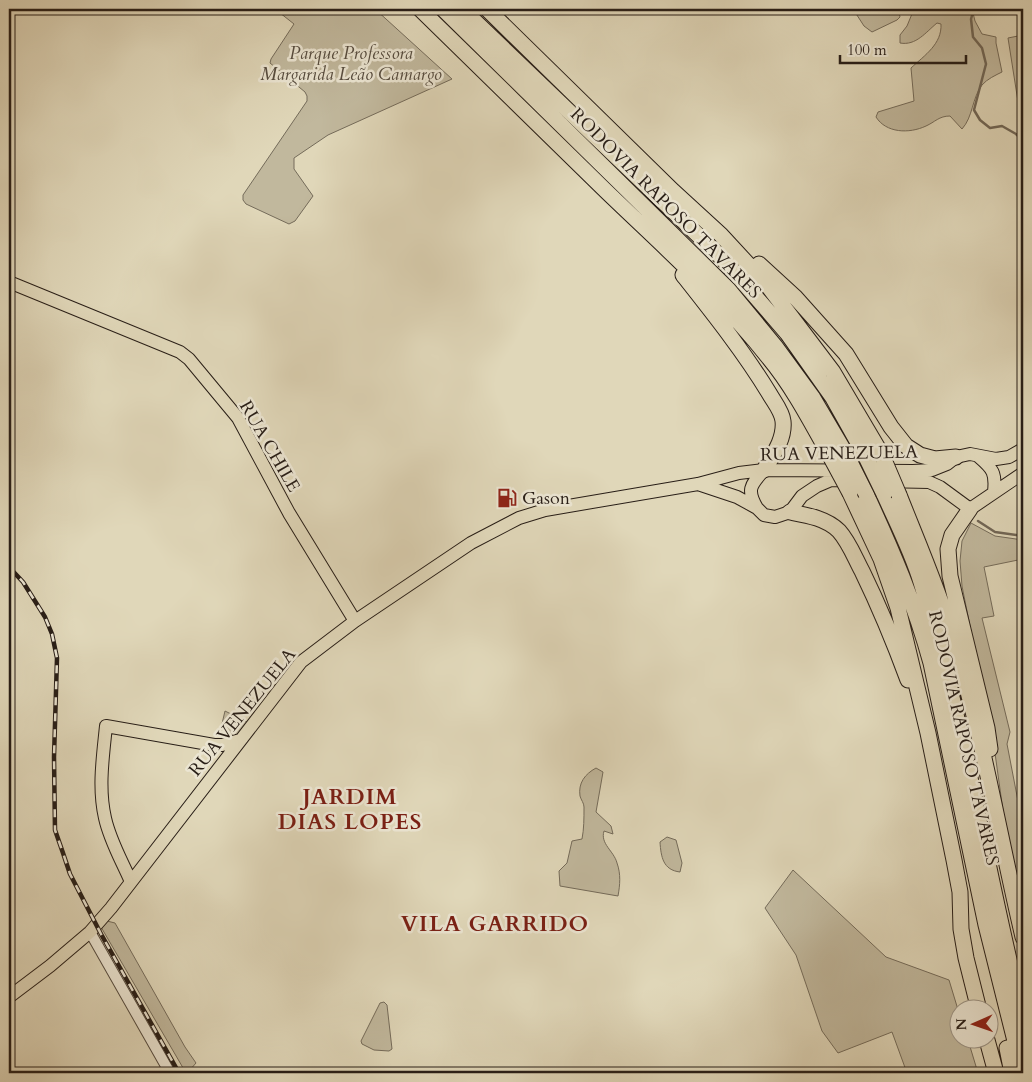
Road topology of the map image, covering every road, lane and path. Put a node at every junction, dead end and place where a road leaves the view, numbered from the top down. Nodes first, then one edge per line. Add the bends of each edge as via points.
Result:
1 (420, 9) edge
2 (443, 9) edge
3 (462, 9) edge
4 (487, 9) edge
5 (721, 235) junction
6 (653, 236) junction
7 (9, 282) edge
8 (1023, 449) edge
9 (956, 457) junction
10 (979, 457) junction
11 (764, 470) junction
12 (1023, 472) edge
13 (698, 484) junction
14 (994, 492) junction
15 (892, 494) junction
16 (756, 508) junction
17 (970, 509) junction
18 (790, 512) junction
19 (354, 621) junction
20 (928, 732) junction
21 (240, 740) junction
22 (1002, 845) junction
23 (131, 882) junction
24 (986, 925) junction
25 (90, 932) junction
26 (1023, 937) edge
27 (9, 997) edge
28 (976, 1000) edge
29 (1023, 1018) edge
30 (990, 1050) edge
31 (170, 1073) edge
32 (996, 1073) edge
33 (1012, 1073) edge
34 (1023, 1073) edge

1 - 6 highway
2 - 24 highway, RODOVIA RAPOSO TAVARES, bridge via 728,289 813,398 866,494 899,566 920,623
3 - 15 highway, RODOVIA RAPOSO TAVARES, bridge via 723,259 787,333
4 - 5 highway
5 - 9 highway via 735,242 795,298 846,354 890,427 906,446 935,459
5 - 15 highway, bridge via 768,286 828,365 882,455
6 - 11 highway via 711,311 782,414 783,433
6 - 20 highway, bridge via 734,315 771,360 830,454 881,559 898,608
7 - 19 main road, RUA CHILE via 180,352 188,359 238,418 289,513
8 - 10 main road, RUA VENEZUELA via 1008,457
9 - 10 main road, RUA VENEZUELA via 970,454
9 - 11 main road, RUA VENEZUELA via 932,470
10 - 14 main road via 994,472
11 - 13 main road, RUA VENEZUELA
11 - 16 main road via 749,491
12 - 14 main road
13 - 16 main road, RUA VENEZUELA via 737,497
13 - 19 main road, RUA VENEZUELA via 555,508 519,518 471,543
14 - 17 main road
15 - 22 highway via 930,574 954,640
15 - 29 highway, RODOVIA RAPOSO TAVARES via 923,589 965,754
16 - 18 main road, RUA VENEZUELA via 775,517
17 - 18 main road, RUA VENEZUELA via 929,482 831,480 802,496
17 - 22 highway via 952,535 948,549 950,576 987,728
18 - 20 highway via 808,515 830,525 838,531 853,554 880,609
19 - 21 main road, RUA VENEZUELA via 301,662
20 - 28 highway via 959,884 961,929
21 - 23 main road, RUA VENEZUELA
21 - 23 main road via 214,745 106,726 102,764 105,818
22 - 26 highway
23 - 25 main road, RUA VENEZUELA
24 - 33 highway
24 - 34 highway, RODOVIA RAPOSO TAVARES
25 - 27 main road, RUA VENEZUELA
25 - 31 street
30 - 32 highway

